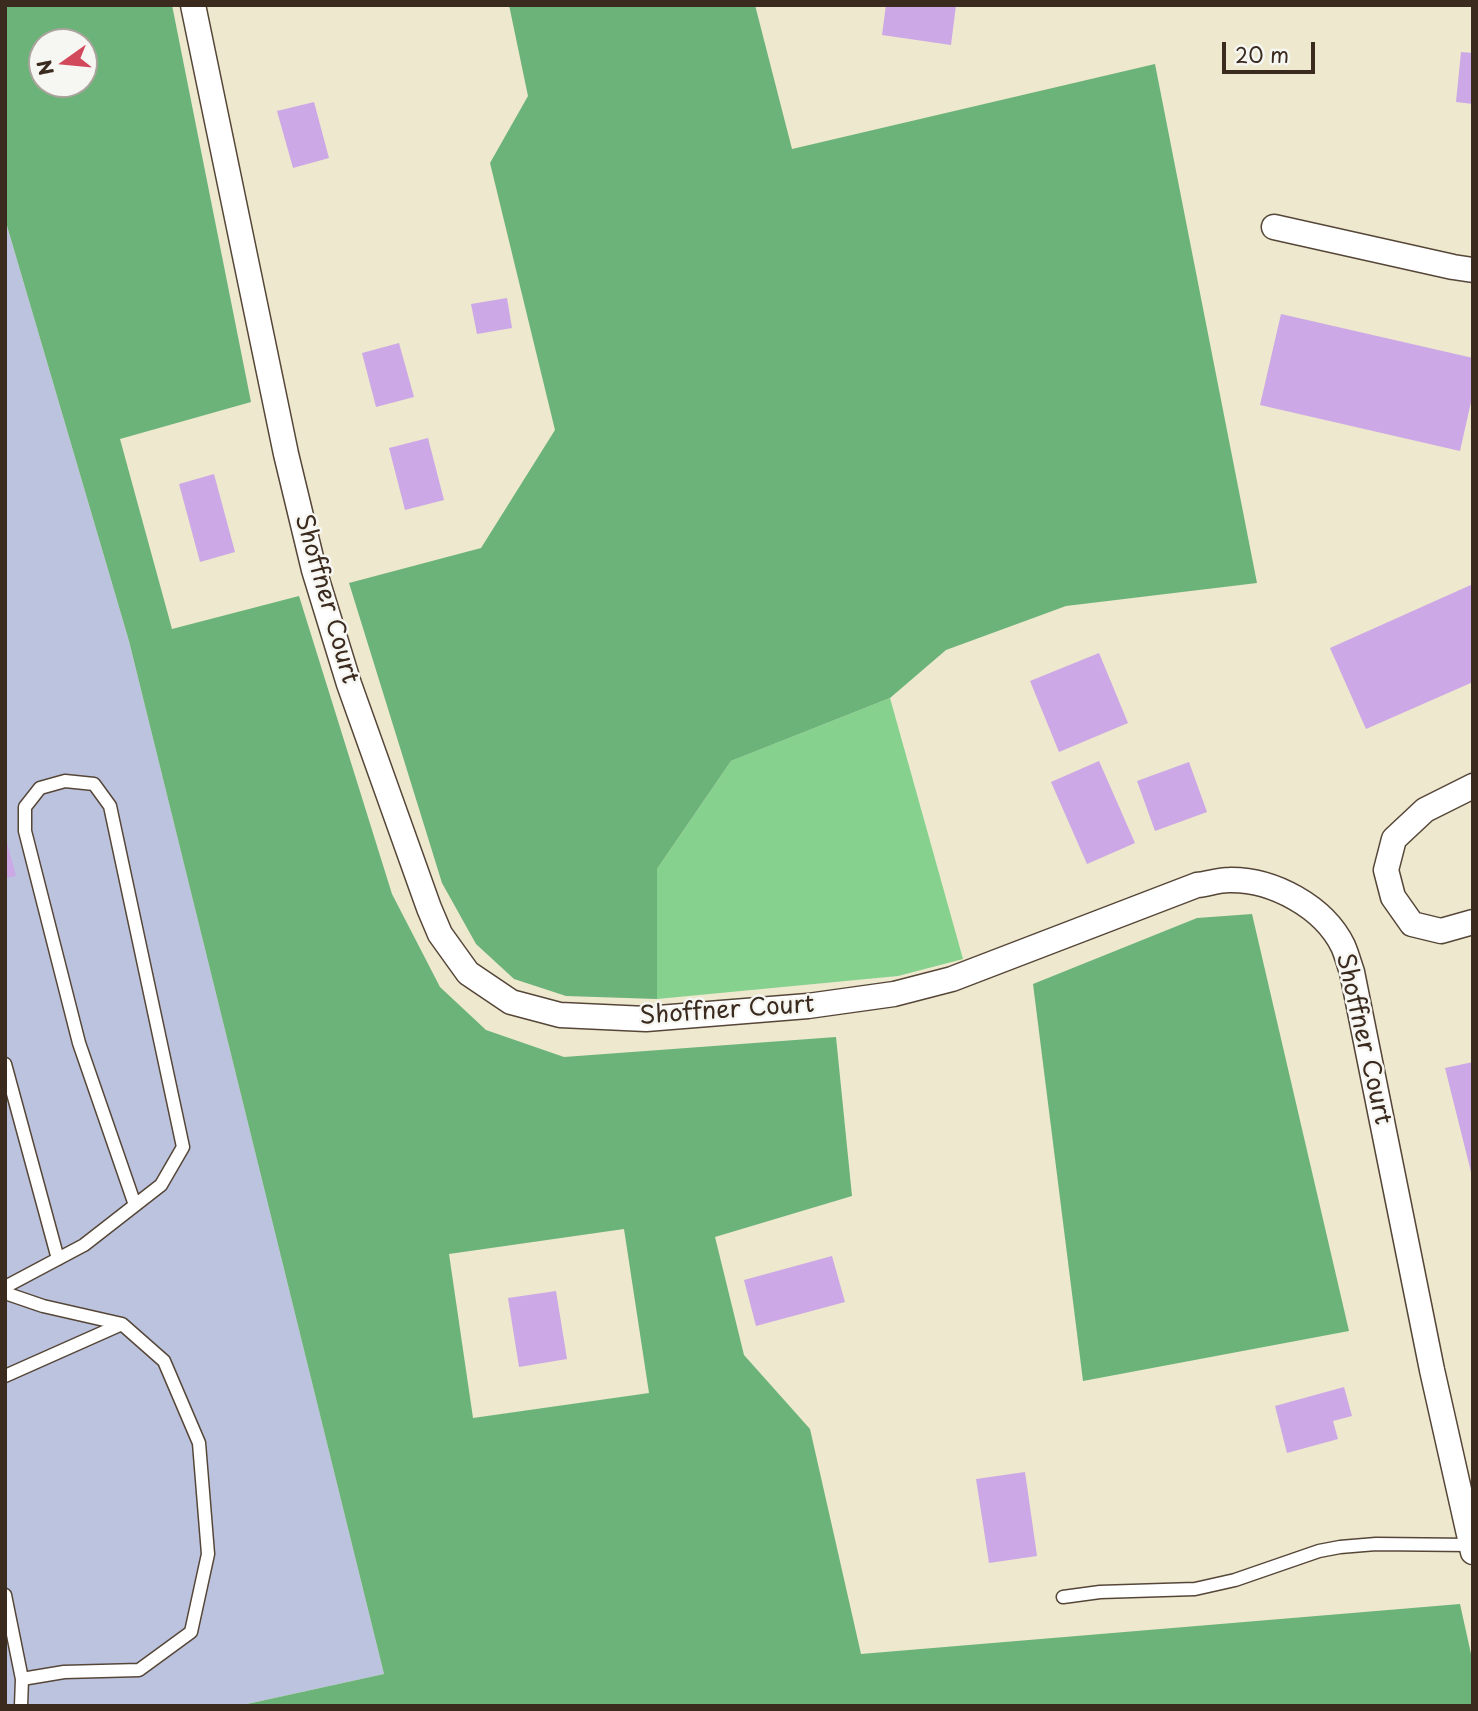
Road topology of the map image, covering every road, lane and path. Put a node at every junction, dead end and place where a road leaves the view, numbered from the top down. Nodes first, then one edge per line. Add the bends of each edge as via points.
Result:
1 (193, 5) edge
2 (1274, 227) dead end
3 (1473, 270) edge
4 (1473, 786) edge
5 (1473, 922) edge
6 (5, 1064) edge
7 (135, 1205) junction
8 (58, 1259) junction
9 (5, 1287) edge
10 (5, 1293) edge
11 (121, 1324) junction
12 (5, 1376) edge
13 (1472, 1548) edge
14 (5, 1595) edge
15 (1063, 1597) dead end
16 (22, 1679) junction
17 (20, 1706) edge

1 - 13 street, Shoffner Court via 314,570 349,684 429,908 440,934 468,973 511,1002 560,1015 646,1019 808,1006 894,994 952,979 1197,885 1230,880 1263,884 1295,896 1321,916 1342,945 1352,972
2 - 3 street
4 - 5 street via 1425,810 1394,839 1387,870 1393,897 1412,924 1441,931
6 - 8 lane
7 - 7 lane via 161,1185 183,1147 110,806 94,784 65,781 40,788 25,807 25,831 79,1043
7 - 8 lane
8 - 9 lane
10 - 11 lane
11 - 12 lane
11 - 16 lane via 164,1361 199,1443 208,1554 191,1632 139,1670 64,1672
13 - 15 lane via 1340,1547 1195,1590 1100,1591
14 - 16 lane
16 - 17 lane

